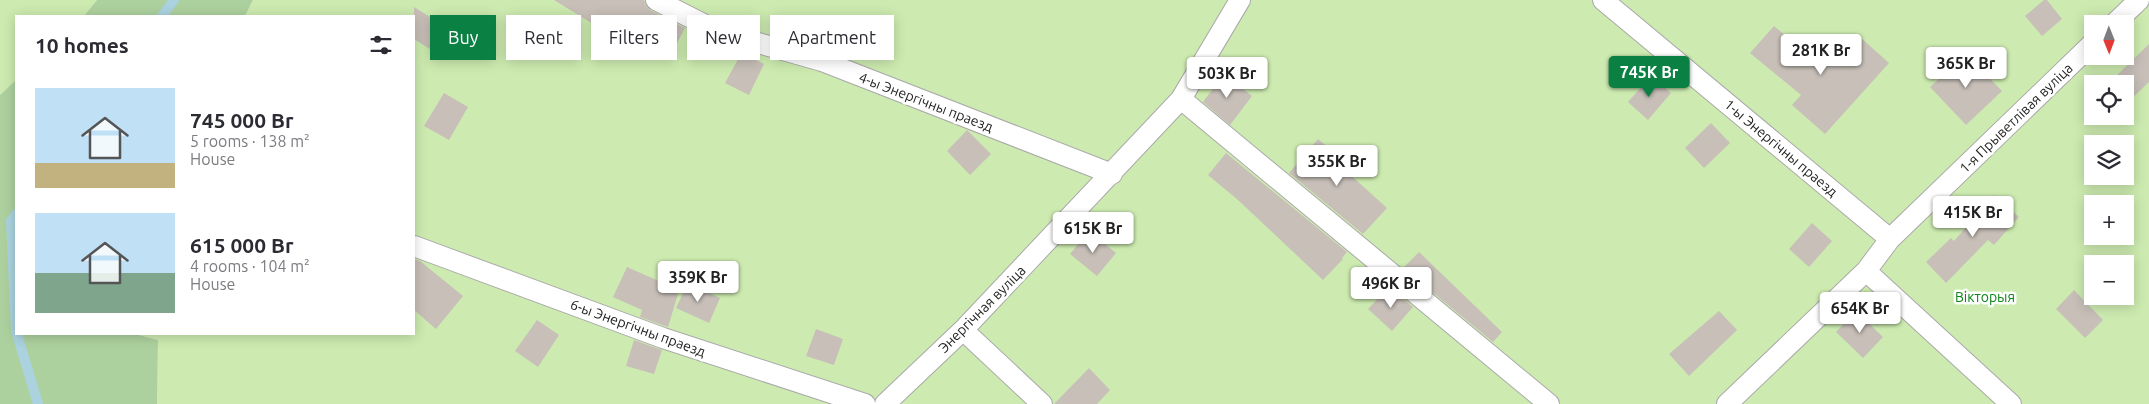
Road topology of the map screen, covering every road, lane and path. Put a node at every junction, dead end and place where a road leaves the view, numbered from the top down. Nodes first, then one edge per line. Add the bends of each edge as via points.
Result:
1 (656, 0) edge
2 (1240, 0) edge
3 (1603, 0) edge
4 (2138, 0) edge
5 (2123, 15) edge
6 (2084, 52) edge
7 (1181, 99) junction
8 (1112, 174) junction
9 (1890, 239) junction
10 (415, 246) edge
11 (1866, 271) junction
12 (963, 330) junction
13 (865, 404) edge
14 (885, 404) edge
15 (1042, 404) edge
16 (1548, 404) edge
17 (1727, 404) edge
18 (2011, 404) edge

1 - 8 lane, 4-ы Энергічны праезд via 719,32 822,61
2 - 7 lane, Энергічная вуліца
3 - 9 lane, 1-ы Энергічны праезд
4 - 5 lane
6 - 9 lane, 1-я Прыветлівая вуліца
7 - 8 lane, Энергічная вуліца
7 - 16 lane
8 - 12 lane, Энергічная вуліца
9 - 11 lane, 1-я Прыветлівая вуліца
10 - 13 lane, 6-ы Энергічны праезд via 663,338
11 - 17 lane, 1-я Прыветлівая вуліца
11 - 18 lane
12 - 14 lane, Энергічная вуліца
12 - 15 lane

